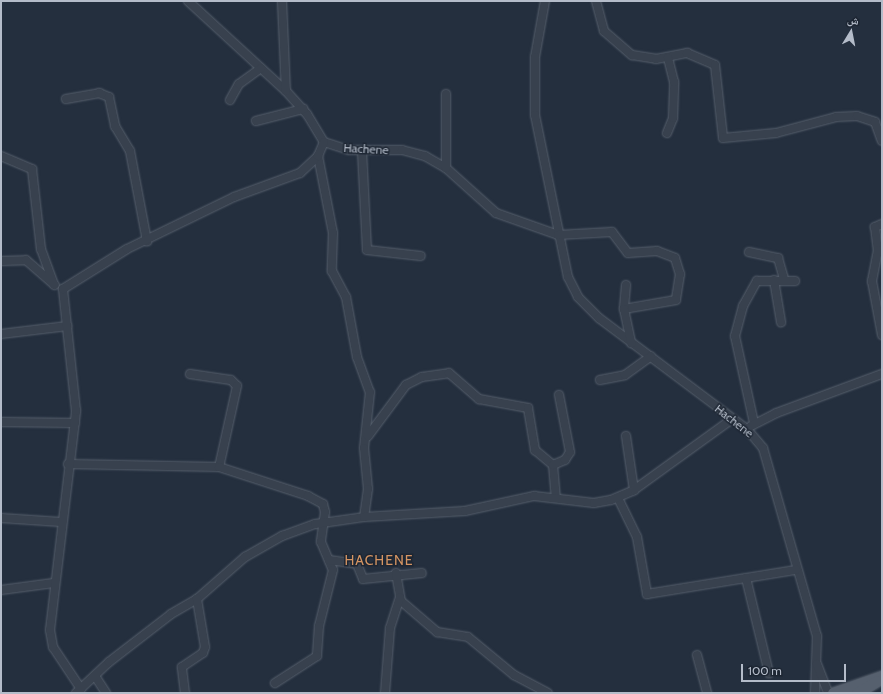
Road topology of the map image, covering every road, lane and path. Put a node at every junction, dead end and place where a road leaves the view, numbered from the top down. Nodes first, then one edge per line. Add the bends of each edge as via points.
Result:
1 (188, 1) edge
2 (282, 1) edge
3 (545, 1) edge
4 (596, 1) edge
5 (668, 58) junction
6 (261, 68) junction
7 (286, 91) junction
8 (446, 94) dead end
9 (66, 98) dead end
10 (230, 100) dead end
11 (303, 109) junction
12 (256, 121) dead end
13 (667, 133) dead end
14 (882, 141) edge
15 (324, 142) junction
16 (362, 151) junction
17 (1, 156) edge
18 (318, 156) junction
19 (446, 168) junction
20 (882, 224) edge
21 (558, 235) junction
22 (147, 241) junction
23 (749, 252) dead end
24 (420, 256) dead end
25 (1, 260) edge
26 (784, 279) junction
27 (774, 280) junction
28 (796, 281) dead end
29 (54, 284) junction
30 (626, 285) dead end
31 (63, 289) junction
32 (624, 309) junction
33 (781, 322) dead end
34 (68, 326) junction
35 (1, 334) edge
36 (882, 335) edge
37 (631, 343) junction
38 (651, 356) junction
39 (190, 374) dead end
40 (882, 374) edge
41 (600, 380) dead end
42 (559, 395) dead end
43 (732, 419) junction
44 (1, 422) edge
45 (75, 423) junction
46 (754, 423) junction
47 (747, 429) junction
48 (626, 436) dead end
49 (366, 438) junction
50 (68, 464) junction
51 (552, 465) junction
52 (219, 467) junction
53 (634, 490) junction
54 (556, 498) junction
55 (618, 498) junction
56 (364, 517) junction
57 (1, 518) edge
58 (61, 522) junction
59 (324, 523) junction
60 (329, 560) junction
61 (796, 570) junction
62 (396, 573) junction
63 (422, 573) dead end
64 (746, 578) junction
65 (54, 583) junction
66 (1, 590) edge
67 (400, 598) junction
68 (197, 599) junction
69 (696, 655) dead end
70 (817, 664) junction
71 (768, 673) dead end
72 (95, 676) junction
73 (882, 677) edge
74 (275, 683) dead end
75 (79, 691) edge
76 (106, 693) edge
77 (185, 693) edge
78 (385, 693) edge
79 (548, 693) edge
80 (707, 693) edge
81 (814, 693) edge
82 (828, 693) edge
83 (833, 693) edge
84 (857, 693) edge

1 - 6 street
2 - 7 street
3 - 21 street, Hachene via 535,57 535,115
4 - 5 street via 598,16 611,41 632,55
5 - 13 street via 674,82 673,118
5 - 14 street via 694,54 715,65 723,138 776,133 836,117 857,116 875,122
6 - 7 street
6 - 10 street via 238,84
7 - 11 street
8 - 19 street
9 - 22 street via 99,93 109,97 115,126 130,151
11 - 12 street
11 - 15 street
15 - 16 street, Hachene
15 - 18 street
16 - 19 street, Hachene via 410,152
16 - 24 street via 367,250
17 - 29 street via 32,169 41,249
18 - 22 street via 300,173 234,197
18 - 49 street via 334,233 332,271 346,297 358,357 369,385
19 - 21 street, Hachene via 496,213
20 - 36 street via 875,227 878,250 872,281
21 - 32 street via 612,232 628,253 657,252 675,258 680,274 676,300
21 - 37 street, Hachene via 568,277 578,297
22 - 31 street via 113,256
23 - 26 street via 778,258
25 - 29 street via 26,260
26 - 27 street
26 - 28 street
27 - 33 street
27 - 46 street via 757,281 753,285 743,306 735,336
29 - 31 street
30 - 32 street
31 - 34 street
32 - 37 street
34 - 35 street
34 - 45 street via 75,379
37 - 38 street, Hachene
38 - 41 street via 625,375
38 - 43 street, Hachene
39 - 52 street via 231,380 236,386
40 - 46 street
42 - 51 street via 570,452 565,460
43 - 47 street, Hachene
43 - 53 street
44 - 45 street
45 - 50 street
46 - 47 street
47 - 61 street, Hachene via 768,459
48 - 53 street
49 - 51 street via 406,385 422,377 449,373 479,399 528,408 535,450 543,460
49 - 56 street via 368,489
50 - 52 street
50 - 58 street
51 - 54 street
52 - 59 street via 318,501 324,508
53 - 55 street
54 - 55 street via 594,503
54 - 56 street via 534,496 466,511
55 - 64 street via 637,537 647,594
56 - 59 street
57 - 58 street
58 - 65 street
59 - 60 street via 321,542
59 - 68 street via 297,530 262,546
60 - 62 street via 357,564 363,579
60 - 74 street via 333,570 319,626 317,656
61 - 64 street
61 - 70 street, Hachene via 818,636
62 - 63 street
62 - 67 street
64 - 71 street
65 - 66 street
65 - 75 street via 50,620 53,647
67 - 78 street via 390,628
67 - 79 street via 437,632 468,637 514,675
68 - 72 street via 171,614
68 - 77 street via 205,647 203,653 182,667
69 - 80 street
70 - 81 street, Hachene
70 - 82 street
72 - 75 street
72 - 76 street
73 - 83 main road
73 - 84 main road

